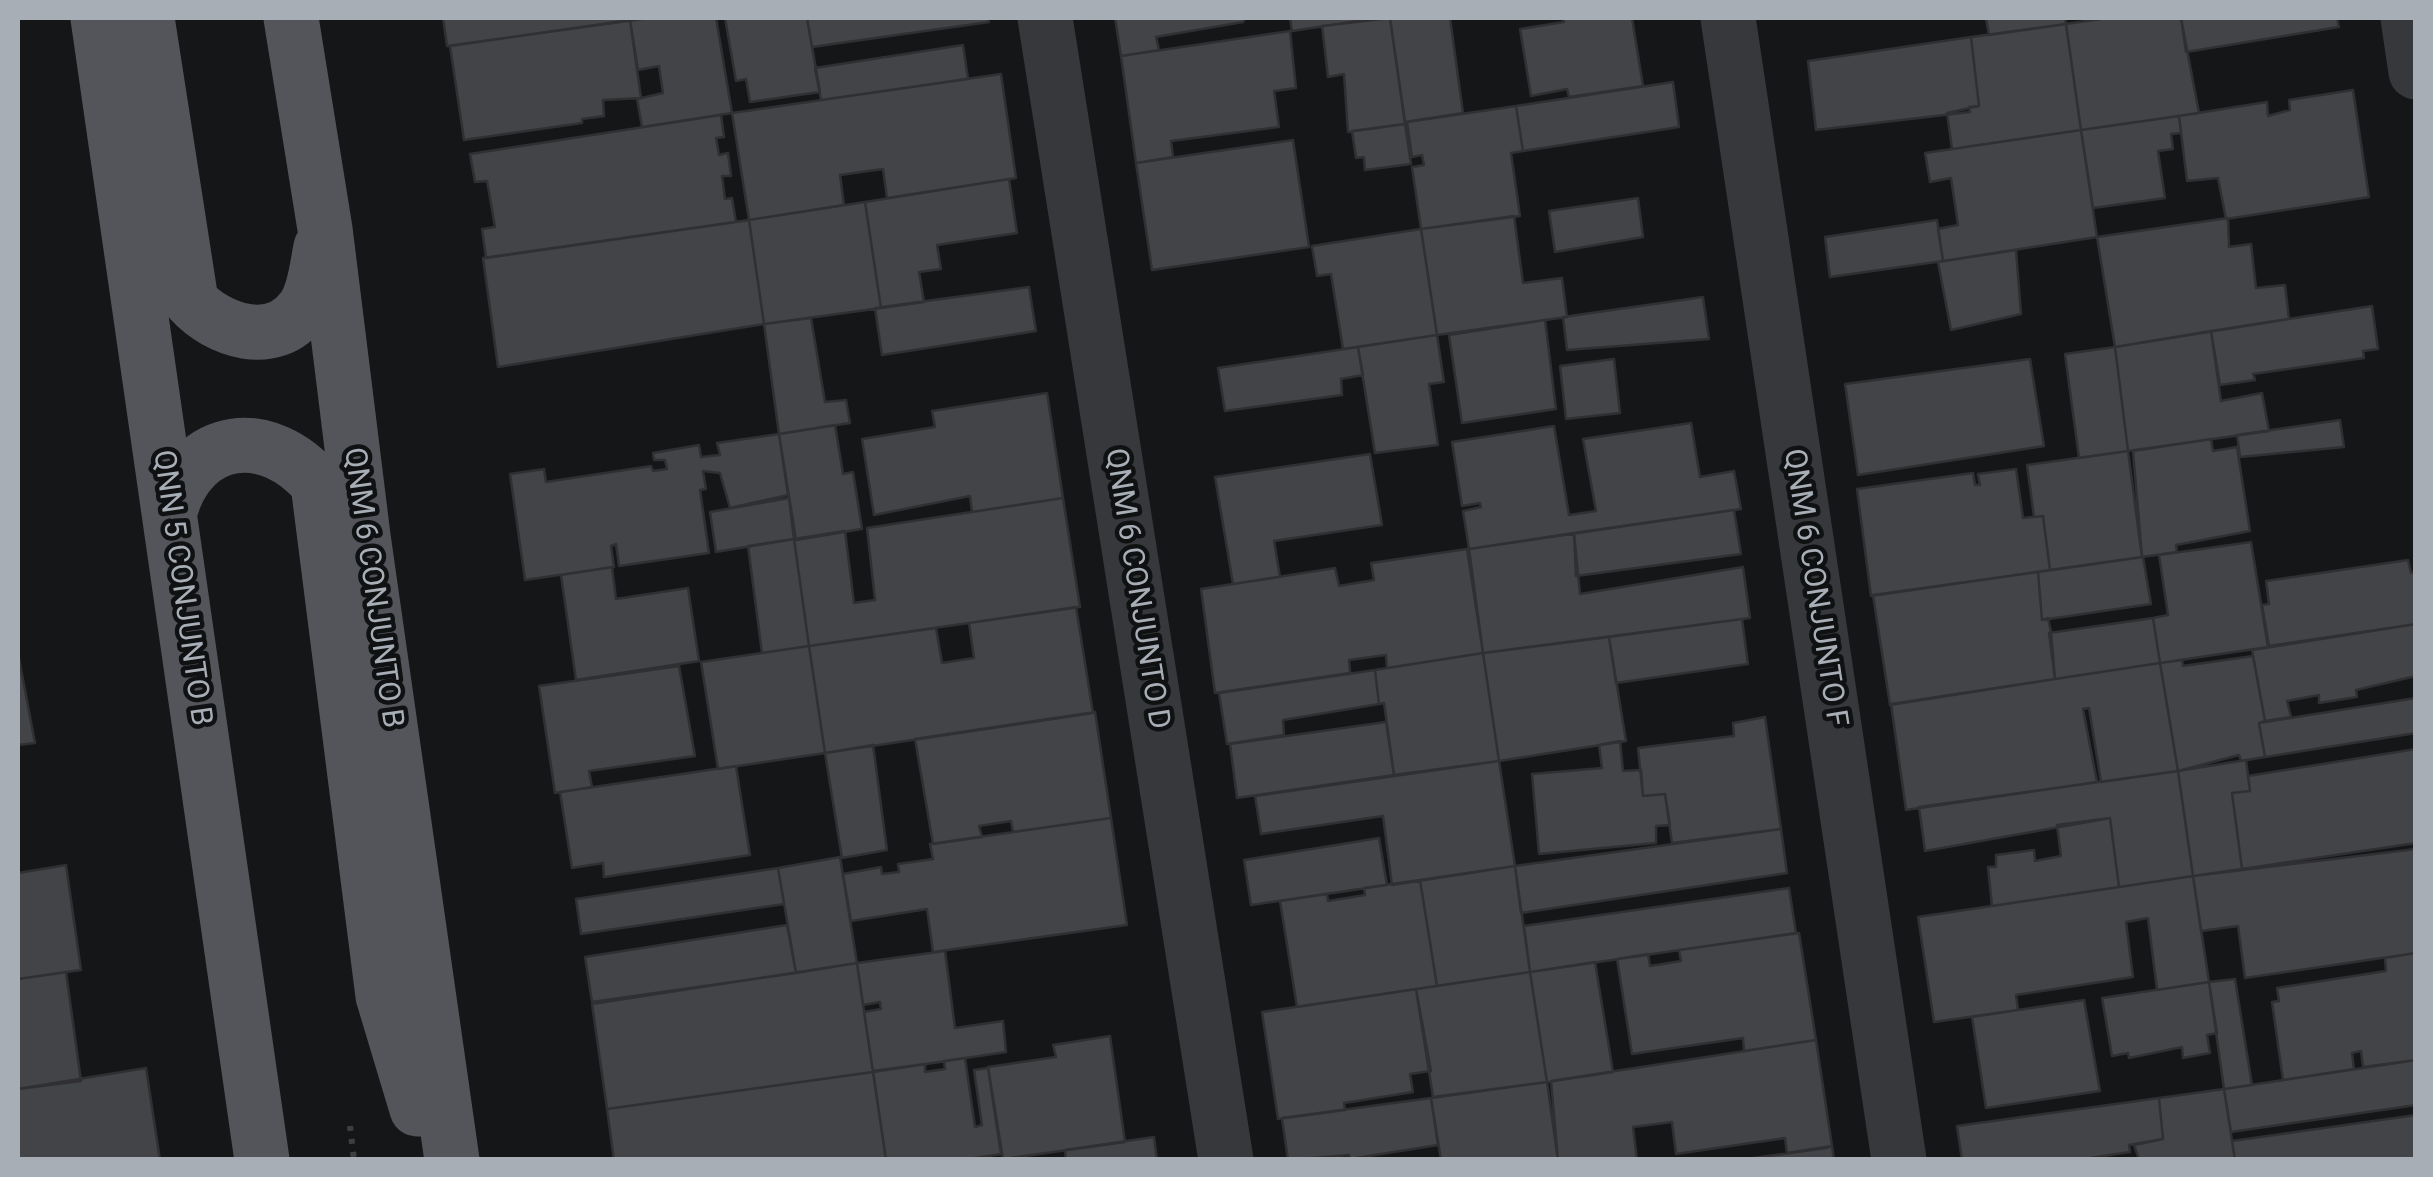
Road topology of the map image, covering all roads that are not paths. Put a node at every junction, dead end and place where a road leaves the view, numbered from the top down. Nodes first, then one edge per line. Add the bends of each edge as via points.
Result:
1 (98, 18) edge
2 (147, 18) edge
3 (290, 18) edge
4 (1046, 18) edge
5 (1728, 18) edge
6 (2408, 18) edge
7 (2416, 72) edge
8 (325, 229) junction
9 (170, 511) junction
10 (262, 1160) edge
11 (432, 1160) edge
12 (452, 1160) edge
13 (1226, 1160) edge
14 (1899, 1160) edge

1 - 9 main road, QNN 5 CONJUNTO B
2 - 8 main road via 191,301 208,320 234,333 280,327 303,310
3 - 8 main road, QNM 6 CONJUNTO B
4 - 13 street, QNM 6 CONJUNTO D
5 - 14 street, QNM 6 CONJUNTO F
6 - 7 street
8 - 12 main road, QNM 6 CONJUNTO B
9 - 10 main road, QNN 5 CONJUNTO B
9 - 11 main road via 178,482 192,466 230,447 257,444 281,451 318,484 383,996

